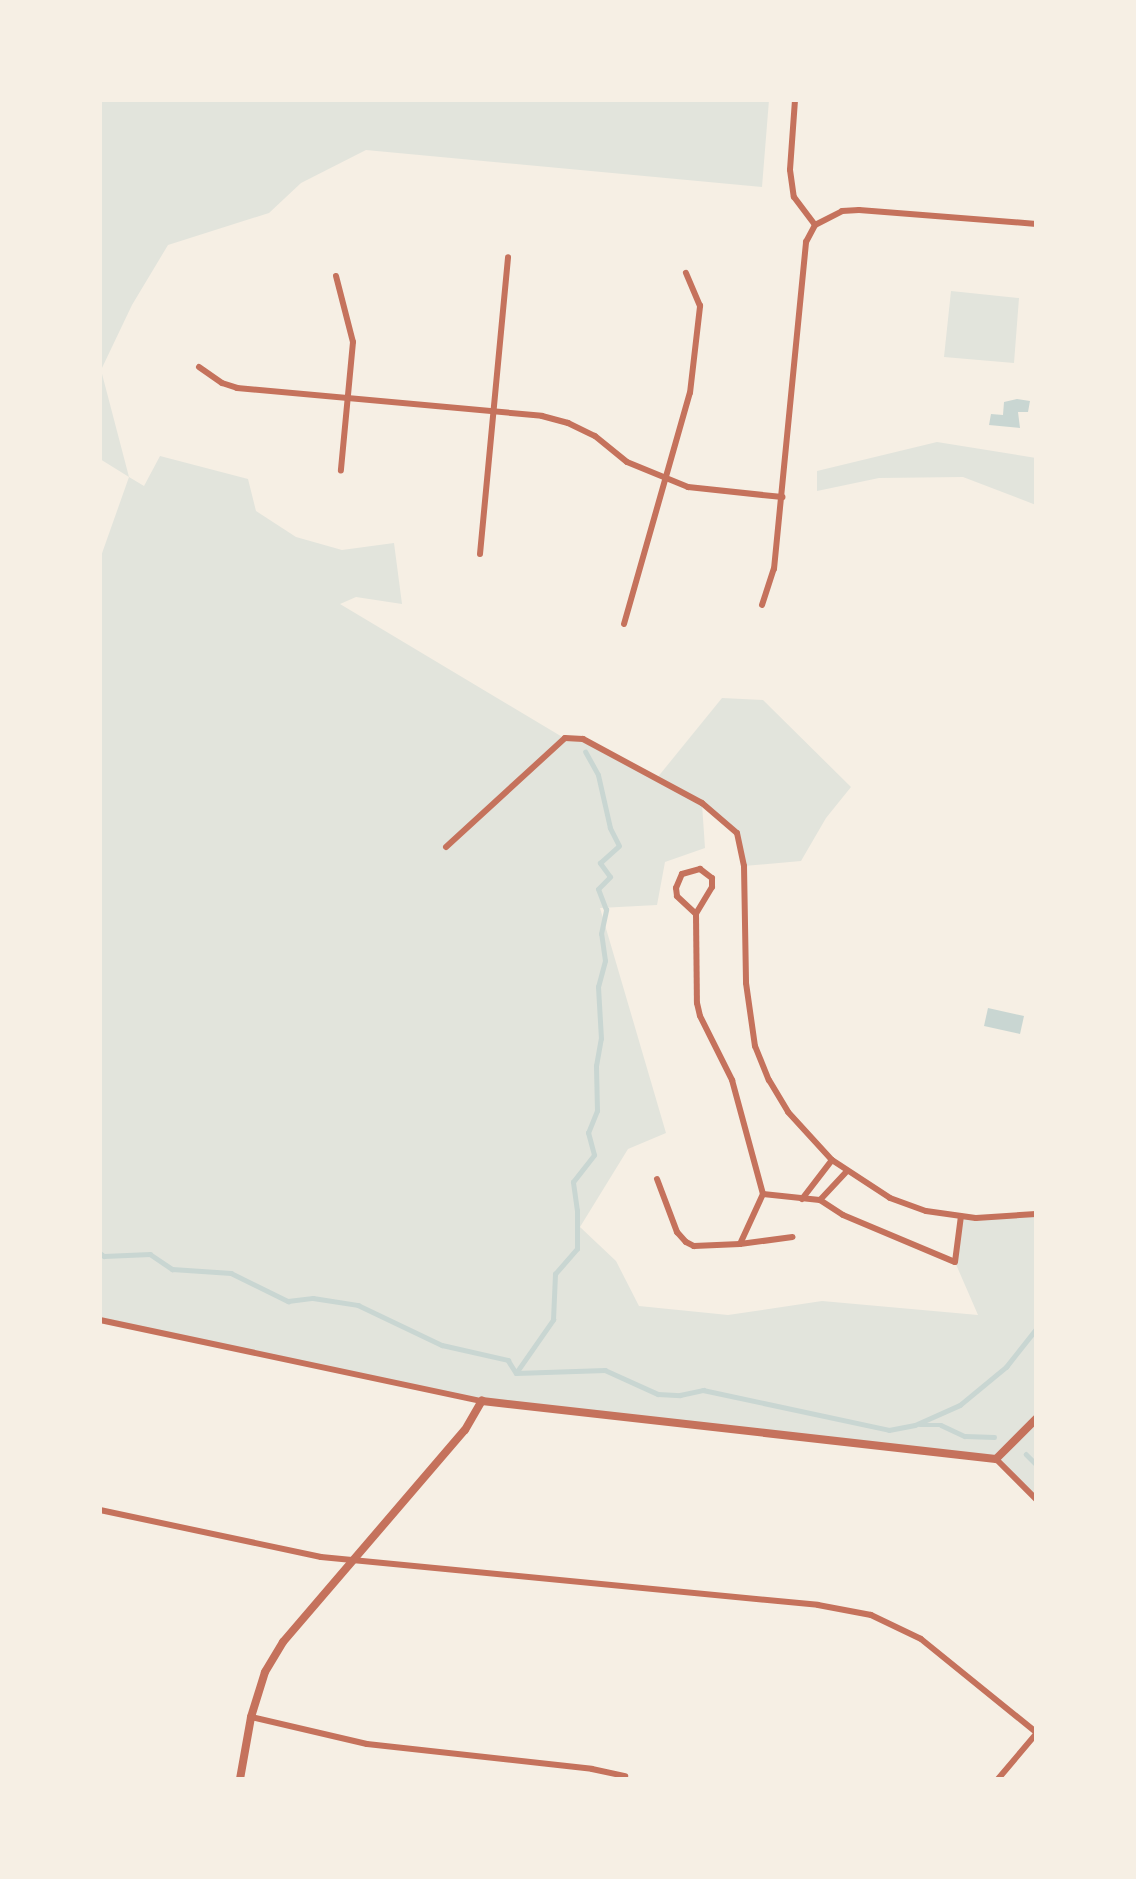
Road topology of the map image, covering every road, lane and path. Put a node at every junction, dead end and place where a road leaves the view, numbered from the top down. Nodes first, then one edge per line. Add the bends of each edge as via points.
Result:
1 (795, 100) edge
2 (1036, 224) edge
3 (815, 225) junction
4 (508, 257) dead end
5 (686, 273) dead end
6 (336, 276) dead end
7 (199, 367) dead end
8 (348, 398) junction
9 (493, 411) junction
10 (341, 470) dead end
11 (666, 479) junction
12 (782, 497) junction
13 (480, 554) dead end
14 (762, 605) dead end
15 (624, 624) dead end
16 (446, 847) dead end
17 (696, 914) junction
18 (832, 1160) junction
19 (846, 1172) junction
20 (657, 1180) dead end
21 (763, 1194) junction
22 (802, 1199) junction
23 (820, 1200) junction
24 (1036, 1214) edge
25 (961, 1216) junction
26 (793, 1237) dead end
27 (740, 1244) junction
28 (100, 1320) edge
29 (482, 1401) junction
30 (1036, 1419) edge
31 (996, 1459) junction
32 (1036, 1499) edge
33 (100, 1510) edge
34 (352, 1558) junction
35 (251, 1717) junction
36 (1036, 1733) edge
37 (625, 1776) dead end
38 (240, 1779) edge
39 (998, 1779) edge

1 - 3 street via 790,170 794,197
2 - 3 street via 859,210 842,211
3 - 12 street via 806,242
4 - 9 street
5 - 11 street via 700,306 697,346 690,393
6 - 8 street via 352,342
7 - 8 street via 237,388
8 - 9 street
8 - 10 street
9 - 11 street via 568,423 595,436 627,462
9 - 13 street
11 - 12 street via 712,491
11 - 15 street
12 - 14 street via 774,569
16 - 18 street via 565,738 583,739 702,803 737,833 744,866 746,983 755,1046 788,1112
17 - 17 street via 712,887 712,878 699,869 682,874 676,888 677,896
17 - 21 street via 700,1016 732,1080
18 - 19 street
18 - 22 street
19 - 23 street
19 - 25 street via 890,1198 926,1211
20 - 27 street via 685,1242 694,1246
21 - 22 street
21 - 27 street
22 - 23 street
23 - 25 street via 842,1215 955,1262
24 - 25 street
26 - 27 street
28 - 29 street
29 - 31 street
29 - 34 street via 465,1430
30 - 31 street
31 - 32 street
33 - 34 street via 321,1557
34 - 35 street via 283,1642 265,1672
34 - 36 street via 804,1604 871,1615 922,1639
35 - 37 street via 367,1744
35 - 38 street
36 - 39 street

